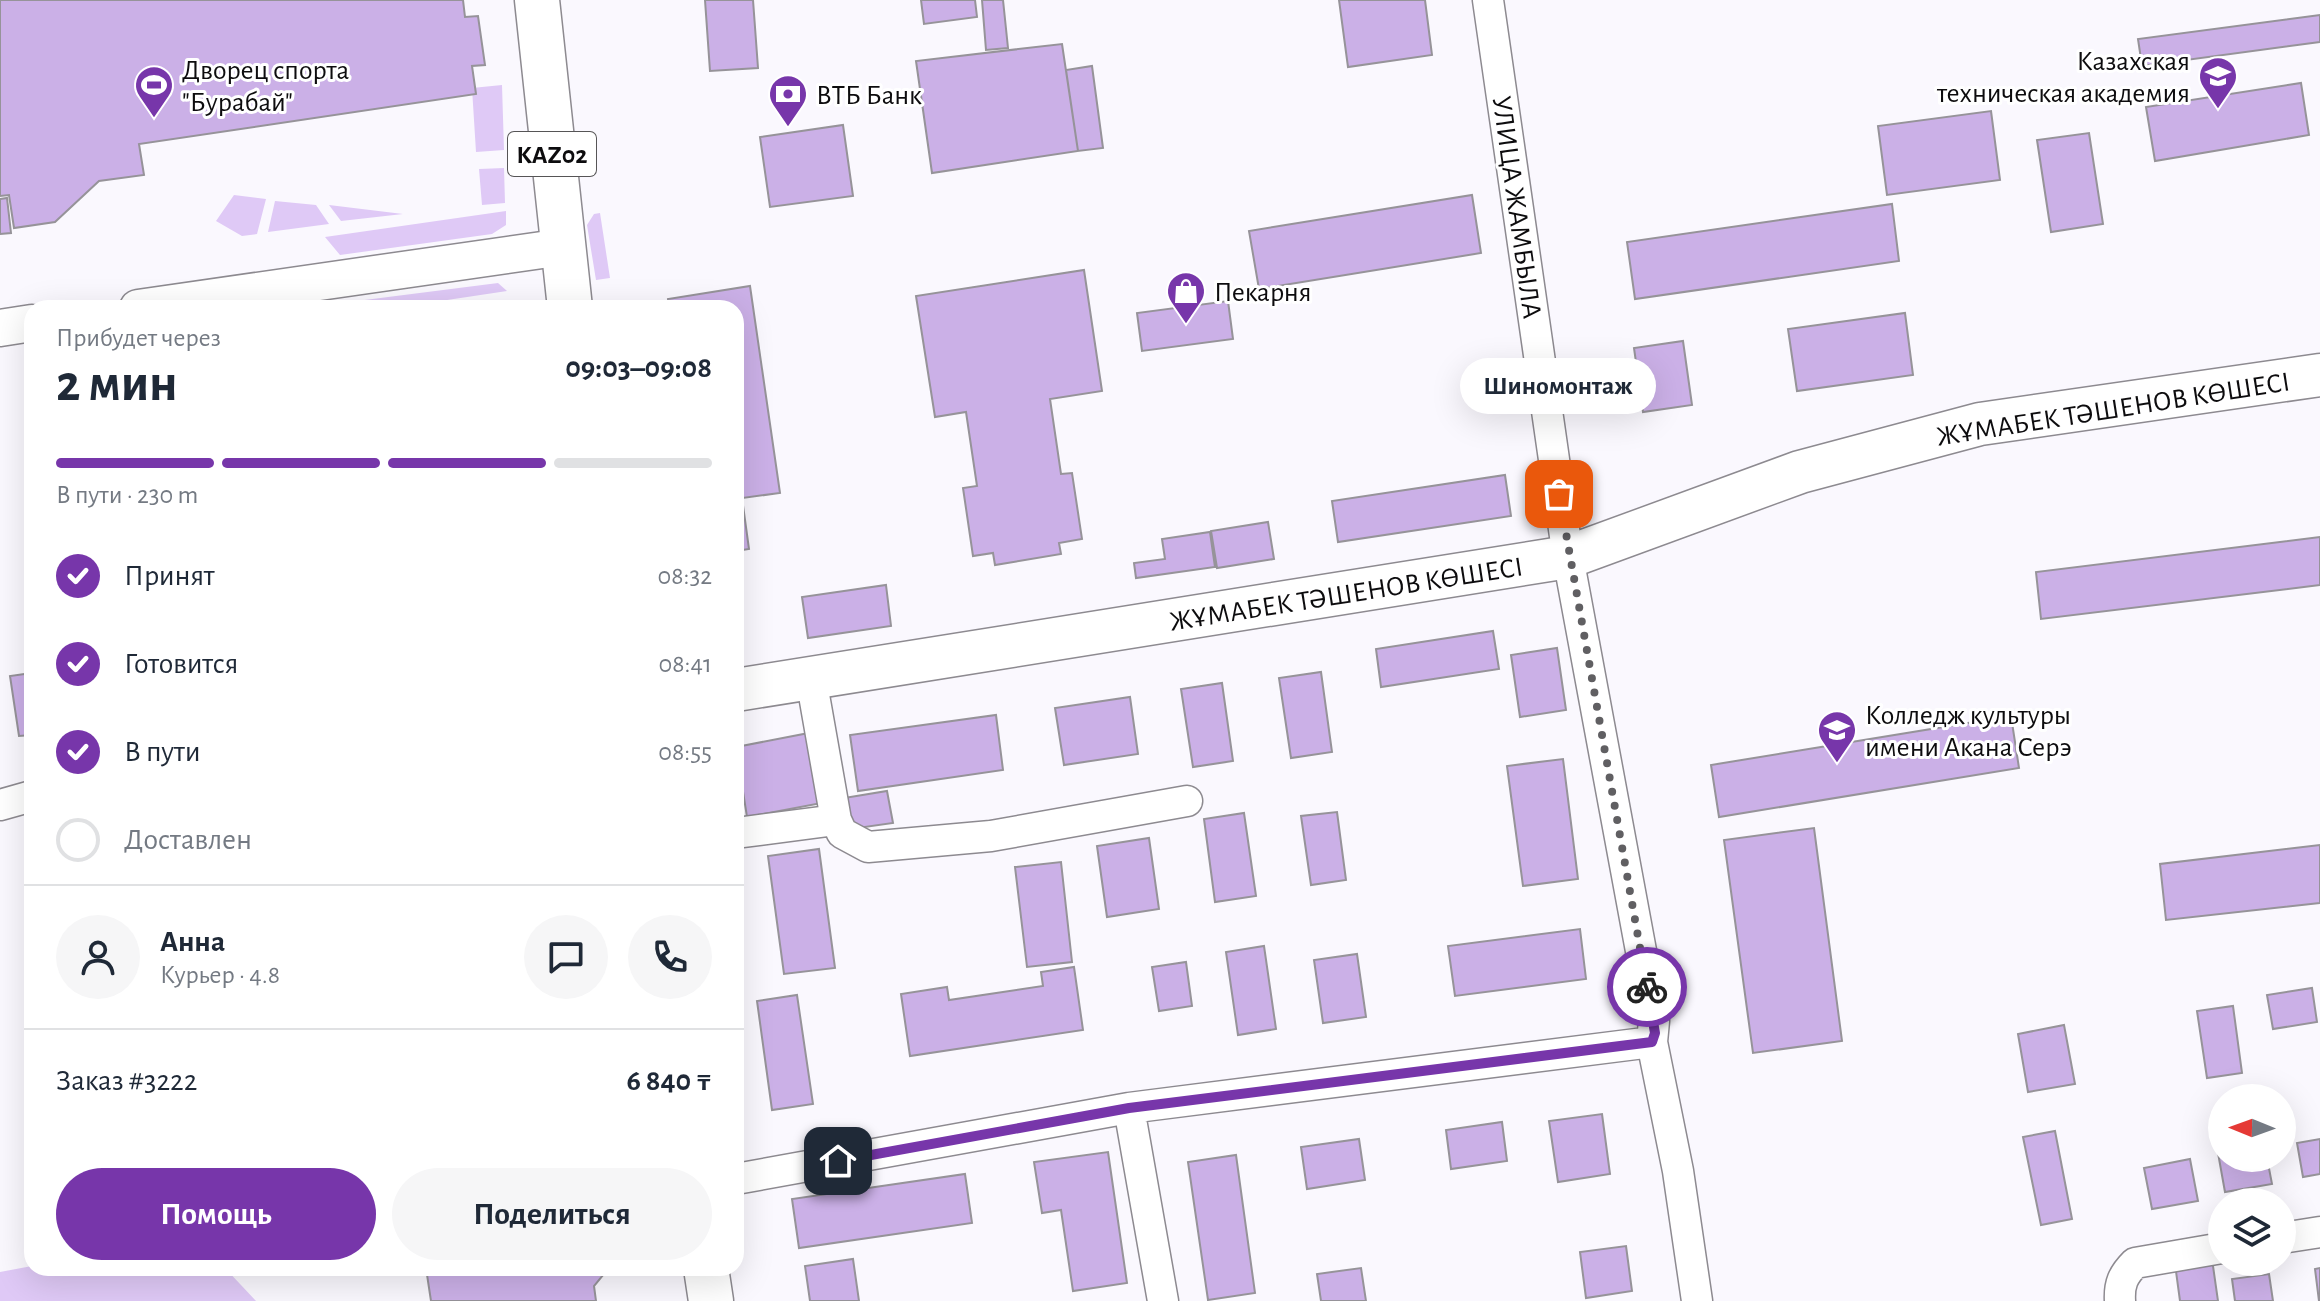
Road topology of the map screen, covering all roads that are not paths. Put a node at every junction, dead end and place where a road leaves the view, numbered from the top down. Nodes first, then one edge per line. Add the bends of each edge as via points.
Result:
1 (537, 0) edge
2 (1488, 0) edge
3 (563, 247) junction
4 (194, 300) edge
5 (569, 300) edge
6 (24, 324) edge
7 (0, 328) edge
8 (2320, 375) edge
9 (1568, 557) junction
10 (811, 678) junction
11 (744, 689) edge
12 (24, 798) edge
13 (1187, 801) dead end
14 (0, 805) edge
15 (836, 820) junction
16 (744, 832) edge
17 (1652, 1042) junction
18 (1129, 1108) junction
19 (744, 1178) edge
20 (2320, 1232) edge
21 (2296, 1236) edge
22 (2208, 1250) edge
23 (707, 1276) edge
24 (719, 1276) edge
25 (711, 1301) edge
26 (722, 1301) edge
27 (1163, 1301) edge
28 (1697, 1301) edge
29 (2120, 1301) edge

1 - 3 highway, KАZ02
2 - 9 street, УЛИЦА ЖАМБЫЛА
3 - 4 street
3 - 5 highway, KАZ02
6 - 7 street
8 - 9 main road, ЖҰМАБЕК ТӘШЕНОВ КӨШЕСІ via 1980,424 1800,472
9 - 10 main road, ЖҰМАБЕК ТӘШЕНОВ КӨШЕСІ
9 - 17 street, УЛИЦА ЖАМБЫЛА via 1654,1021
10 - 11 main road, ЖҰМАБЕК ТӘШЕНОВ КӨШЕСІ
10 - 15 street
12 - 14 street
13 - 15 street via 991,836 868,847 842,833
15 - 16 street
17 - 18 street
17 - 28 street, УЛИЦА ЖАМБЫЛА
18 - 19 street
18 - 27 street
20 - 21 street
22 - 29 street via 2135,1263 2119,1287
23 - 25 highway
24 - 26 highway

